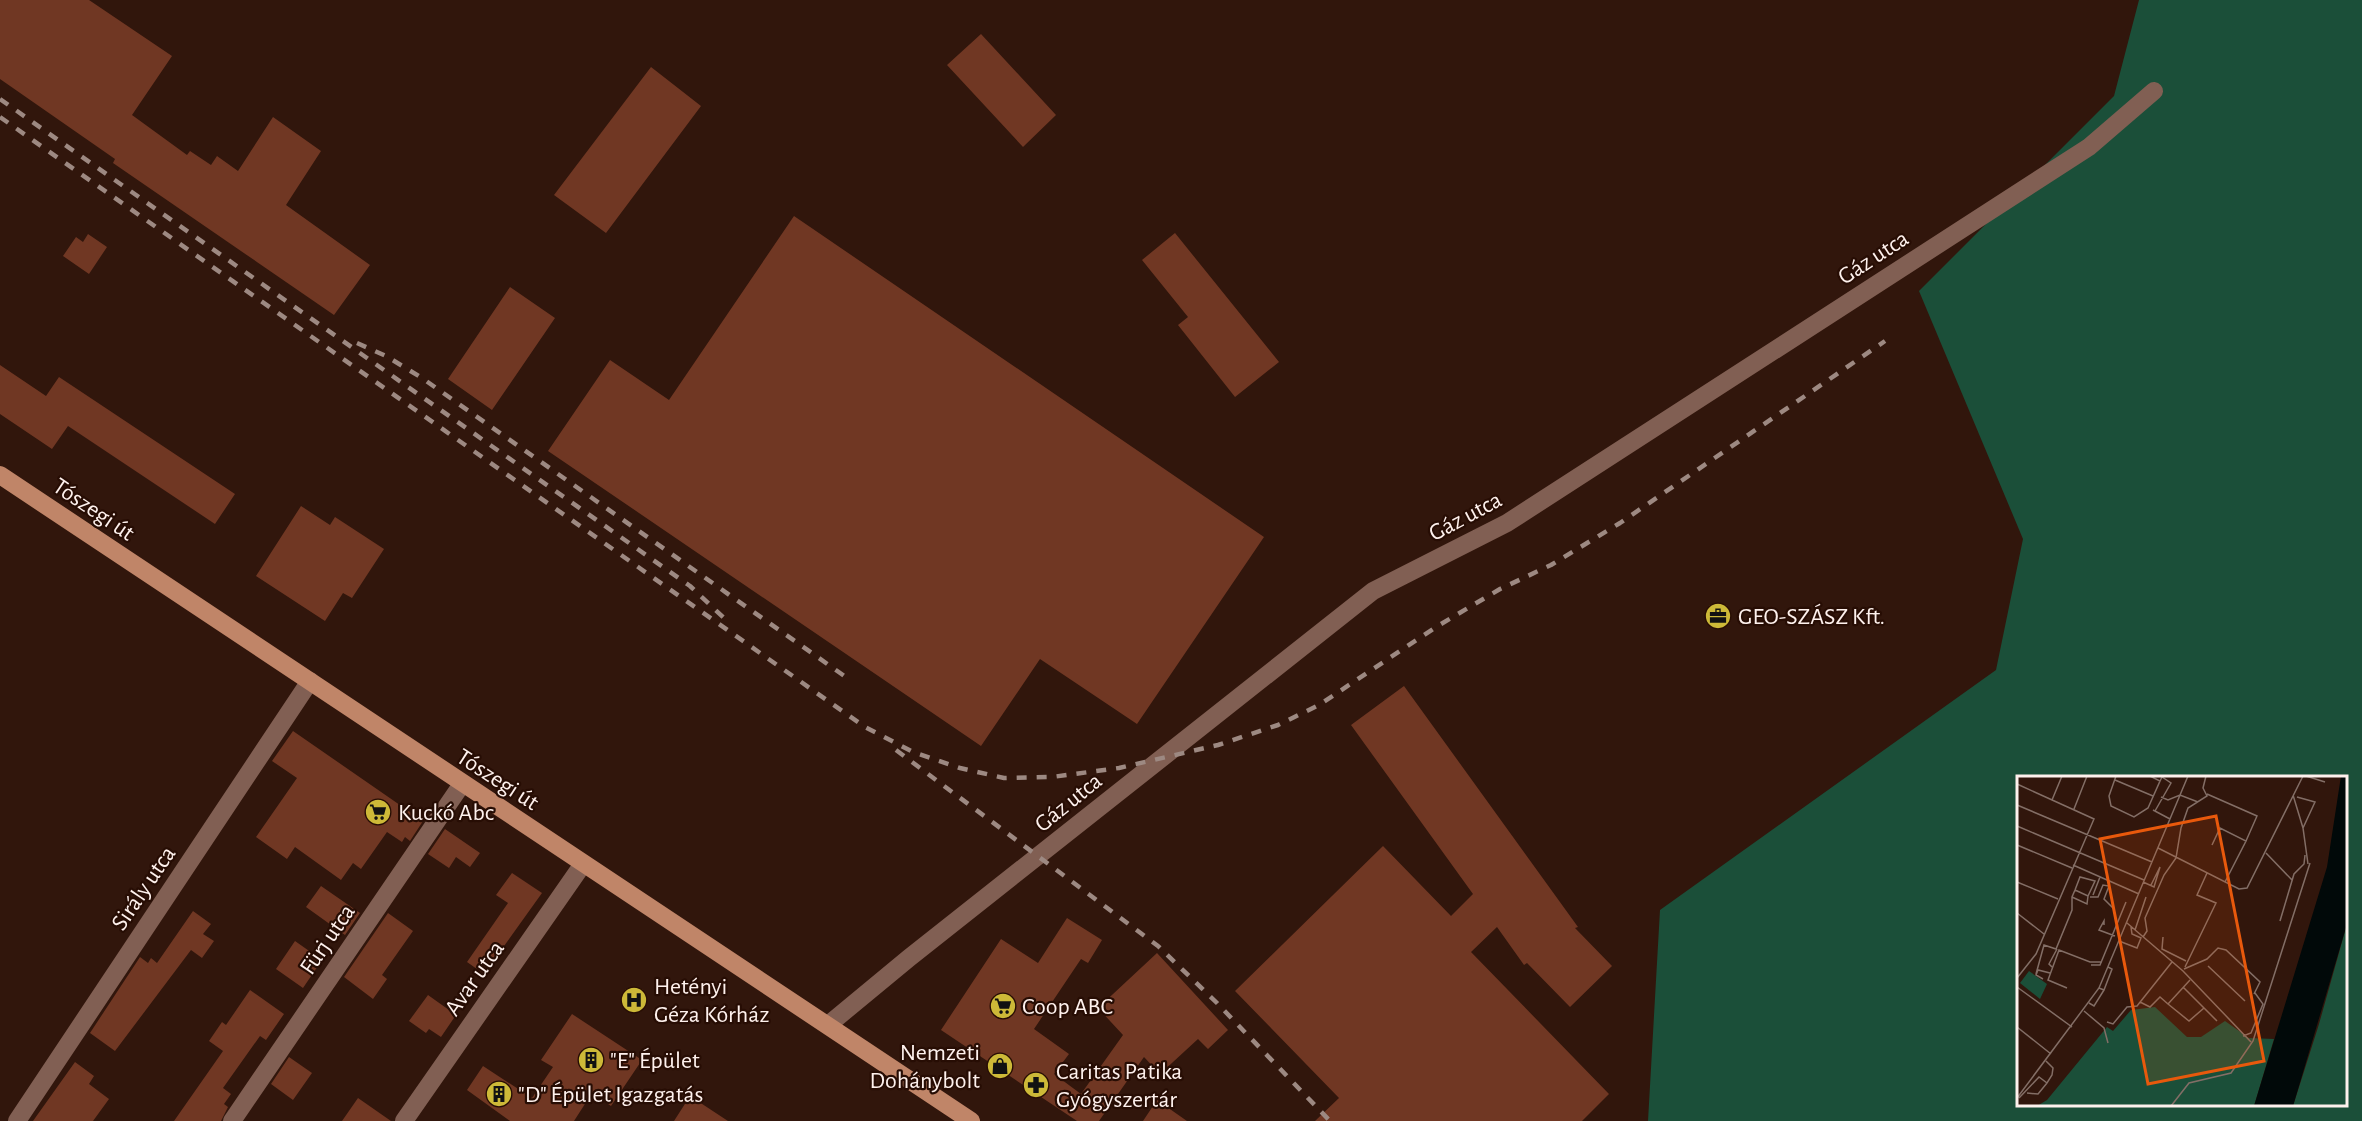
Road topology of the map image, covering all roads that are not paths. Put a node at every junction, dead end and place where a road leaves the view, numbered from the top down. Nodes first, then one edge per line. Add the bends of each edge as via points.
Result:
1 (2154, 91) dead end
2 (0, 475) edge
3 (310, 681) junction
4 (462, 784) junction
5 (583, 864) junction
6 (828, 1025) junction
7 (16, 1121) edge
8 (232, 1121) edge
9 (404, 1121) edge
10 (971, 1121) edge

1 - 6 street, Gáz utca via 2089,147 1507,523 1373,591
2 - 3 main road, Tószegi út
3 - 4 main road, Tószegi út
3 - 7 street, Sirály utca
4 - 5 main road, Tószegi út
4 - 8 street, Fürj utca
5 - 6 main road, Tószegi út
5 - 9 street, Avar utca
6 - 10 main road, Tószegi út

